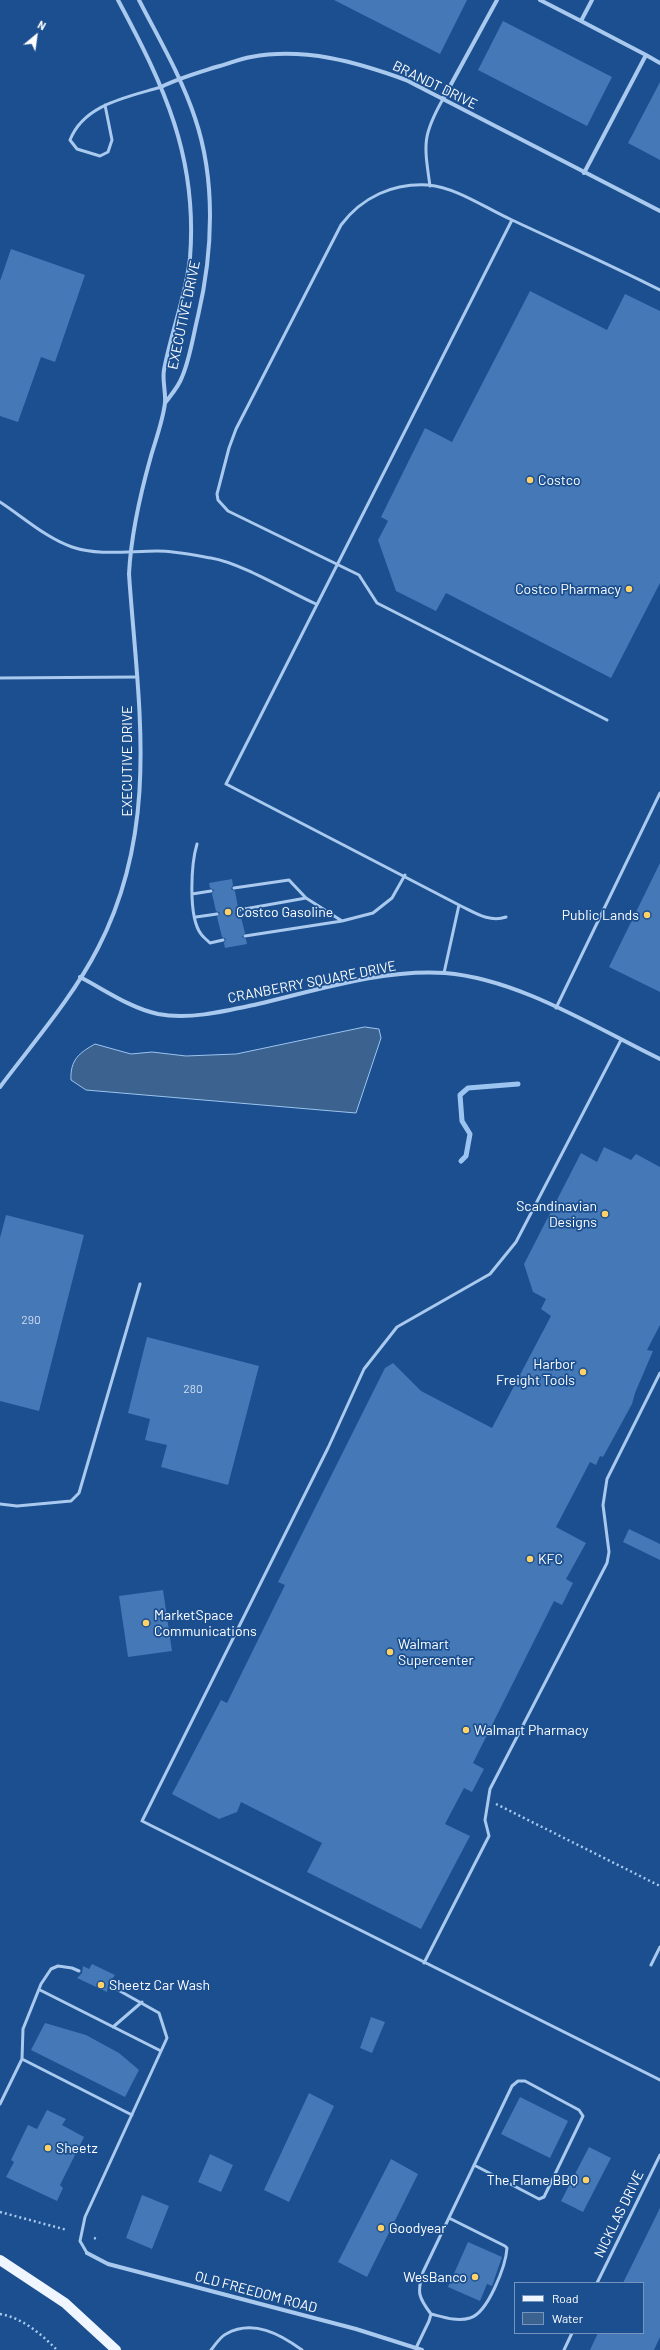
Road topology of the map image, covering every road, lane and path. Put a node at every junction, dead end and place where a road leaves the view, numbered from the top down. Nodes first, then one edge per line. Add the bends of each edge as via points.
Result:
1 (118, 0) edge
2 (139, 0) edge
3 (497, 0) edge
4 (540, 0) edge
5 (592, 0) edge
6 (581, 21) junction
7 (646, 56) junction
8 (660, 62) edge
9 (179, 78) junction
10 (161, 87) junction
11 (443, 99) junction
12 (105, 105) junction
13 (584, 173) junction
14 (430, 186) junction
15 (660, 211) edge
16 (512, 220) junction
17 (660, 290) edge
18 (165, 403) junction
19 (0, 502) edge
20 (130, 552) junction
21 (337, 565) junction
22 (316, 604) junction
23 (137, 677) junction
24 (0, 678) edge
25 (607, 720) dead end
26 (660, 793) edge
27 (197, 844) dead end
28 (405, 875) junction
29 (234, 888) dead end
30 (211, 892) dead end
31 (192, 894) junction
32 (306, 898) junction
33 (459, 905) junction
34 (239, 910) dead end
35 (217, 914) dead end
36 (196, 917) junction
37 (506, 917) dead end
38 (342, 920) junction
39 (245, 936) dead end
40 (223, 940) dead end
41 (444, 973) junction
42 (80, 977) junction
43 (556, 1008) junction
44 (621, 1040) junction
45 (660, 1059) edge
46 (0, 1087) edge
47 (140, 1284) dead end
48 (660, 1373) edge
49 (0, 1504) edge
50 (487, 1800) junction
51 (660, 1886) edge
52 (660, 1947) edge
53 (424, 1963) junction
54 (651, 1965) dead end
55 (79, 1971) dead end
56 (111, 1986) dead end
57 (40, 1990) junction
58 (142, 2002) junction
59 (113, 2027) junction
60 (161, 2052) junction
61 (22, 2059) junction
62 (660, 2080) edge
63 (0, 2104) edge
64 (132, 2115) junction
65 (660, 2156) edge
66 (474, 2165) junction
67 (0, 2212) edge
68 (449, 2218) junction
69 (67, 2230) dead end
70 (87, 2253) joint
71 (0, 2260) edge
72 (597, 2282) edge
73 (0, 2314) edge
74 (430, 2314) junction
75 (572, 2334) edge
76 (416, 2349) edge
77 (57, 2350) edge
78 (116, 2350) edge
79 (211, 2350) edge
80 (302, 2350) edge
81 (422, 2350) edge
82 (564, 2350) edge

1 - 10 street, EXECUTIVE DRIVE
2 - 9 street, EXECUTIVE DRIVE
3 - 11 street
4 - 6 street
5 - 6 street
6 - 7 street
7 - 8 street
7 - 13 street
9 - 10 street, BRANDT DRIVE
9 - 11 street, BRANDT DRIVE via 251,57 292,54 335,58 372,68 406,80
9 - 18 street, EXECUTIVE DRIVE via 196,120 203,153 209,197 210,234 204,287 182,378
10 - 12 lane
10 - 18 street, EXECUTIVE DRIVE via 182,144 191,222 186,283 164,371
11 - 13 street, BRANDT DRIVE
11 - 14 lane via 429,124 424,150
12 - 12 lane via 76,126 70,140 77,149 100,156 108,152 112,140
13 - 15 street, BRANDT DRIVE
14 - 16 lane via 460,194
14 - 21 lane via 405,186 379,193 349,214 341,224 246,408 227,455 218,494 221,506
16 - 17 lane via 594,256
16 - 21 lane
18 - 20 street, EXECUTIVE DRIVE via 135,516
19 - 20 lane via 56,540 72,547
20 - 22 lane via 157,551 212,558 240,568
20 - 23 street, EXECUTIVE DRIVE
21 - 22 lane
21 - 25 lane via 359,575 377,603
22 - 28 lane via 226,784
23 - 24 lane
23 - 42 street, EXECUTIVE DRIVE via 141,771 137,831 122,892 98,948
26 - 43 lane
27 - 31 lane via 191,876
28 - 33 lane
28 - 38 lane via 396,892 382,908 364,916
29 - 32 lane via 289,880
30 - 31 lane
31 - 36 lane
32 - 34 lane
32 - 38 lane
33 - 37 lane via 488,918 497,920
33 - 41 lane
35 - 36 lane
36 - 40 lane via 200,933 210,943
38 - 39 lane
41 - 42 street, CRANBERRY SQUARE DRIVE via 374,978 241,1008 186,1016 146,1011
41 - 43 street, CRANBERRY SQUARE DRIVE via 503,985
42 - 46 street, EXECUTIVE DRIVE
43 - 44 street, CRANBERRY SQUARE DRIVE
44 - 45 street, CRANBERRY SQUARE DRIVE
44 - 53 lane via 516,1242 490,1274 397,1327 364,1369 328,1448 142,1821
47 - 49 lane via 79,1493 70,1501 17,1506
48 - 50 lane via 607,1478 603,1505 609,1552 607,1563
50 - 51 path
50 - 53 lane via 485,1820 489,1836
52 - 54 lane
53 - 62 lane
55 - 57 lane via 66,1966 51,1969 45,1976
56 - 58 lane
57 - 59 lane
57 - 61 lane via 23,2028
58 - 59 lane
58 - 60 lane via 159,2013 167,2038
59 - 60 lane
60 - 64 lane
61 - 63 lane
61 - 64 lane
64 - 70 lane via 82,2227 80,2241
65 - 72 lane, NICKLAS DRIVE
66 - 66 lane via 512,2086 518,2081 525,2081 579,2110 583,2116 544,2197 539,2199
66 - 68 lane
67 - 69 path
68 - 74 lane via 418,2287 420,2300
68 - 74 lane via 505,2246 507,2261 483,2310 472,2318 460,2320
70 - 76 street, OLD FREEDOM ROAD via 108,2264 356,2330
71 - 78 main road via 65,2303
73 - 77 path via 16,2318
74 - 76 lane via 430,2321
75 - 82 lane
76 - 81 street, OLD FREEDOM ROAD
79 - 80 lane via 225,2334 248,2328 273,2332

